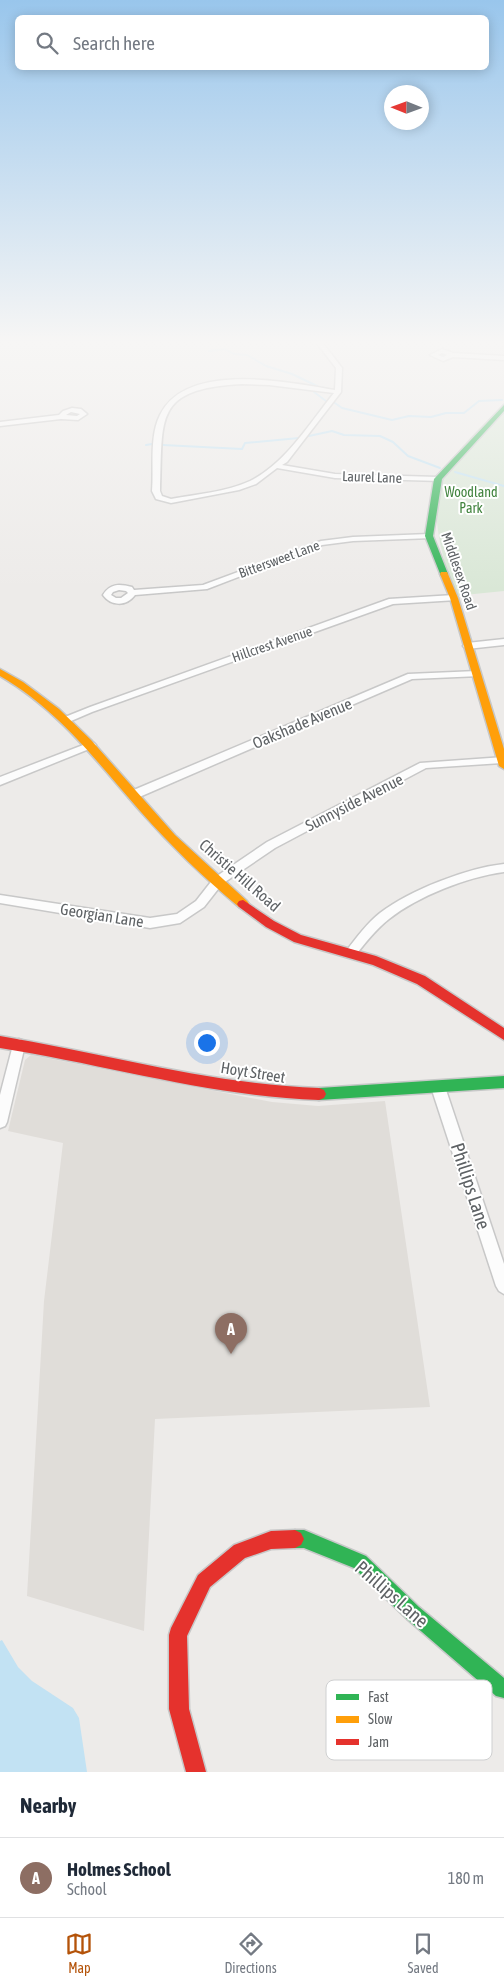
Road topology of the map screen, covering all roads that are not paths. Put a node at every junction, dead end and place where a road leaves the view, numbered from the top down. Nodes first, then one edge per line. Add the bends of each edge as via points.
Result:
1 (160, 425) edge
2 (314, 425) edge
3 (487, 425) edge
4 (277, 466) junction
5 (438, 480) junction
6 (429, 536) junction
7 (132, 593) dead end
8 (454, 598) junction
9 (504, 642) edge
10 (467, 646) junction
11 (477, 674) junction
12 (3, 675) edge
13 (68, 719) junction
14 (91, 745) junction
15 (503, 763) edge
16 (0, 781) edge
17 (133, 795) junction
18 (504, 868) edge
19 (218, 881) junction
20 (0, 899) edge
21 (350, 953) junction
22 (504, 1035) edge
23 (0, 1042) edge
24 (19, 1045) junction
25 (504, 1082) edge
26 (438, 1086) junction
27 (0, 1122) edge
28 (504, 1286) edge
29 (504, 1686) edge
30 (196, 1772) edge

1 - 4 street via 156,491 165,500 236,488 253,482
2 - 4 street
3 - 5 street, Middlesex Road
4 - 5 street, Laurel Lane via 335,476
5 - 6 street, Middlesex Road
6 - 7 street, Bittersweet Lane via 321,543 204,587
6 - 8 street, Middlesex Road
8 - 10 street, Middlesex Road
8 - 13 street, Hillcrest Avenue via 392,601
9 - 10 street
10 - 11 street, Middlesex Road
11 - 15 street, Middlesex Road
11 - 17 street, Oakshade Avenue via 411,676
12 - 13 street, Christie Hill Road via 36,693
13 - 14 street, Christie Hill Road
14 - 16 street
14 - 17 street, Christie Hill Road
15 - 19 street, Sunnyside Avenue via 424,766 271,845
17 - 19 street, Christie Hill Road
18 - 21 street via 467,875 386,915
19 - 20 street, Georgian Lane via 200,904 180,918 150,923
19 - 21 street, Christie Hill Road via 271,926 299,940
21 - 22 street, Christie Hill Road via 416,976
23 - 24 street, Hoyt Street
24 - 26 street, Hoyt Street via 280,1094 318,1095
24 - 27 street
25 - 26 street, Hoyt Street
26 - 28 street, Phillips Lane
29 - 30 street, Phillips Lane via 413,1613 360,1562 304,1539 271,1540 240,1551 204,1581 178,1635 179,1709

